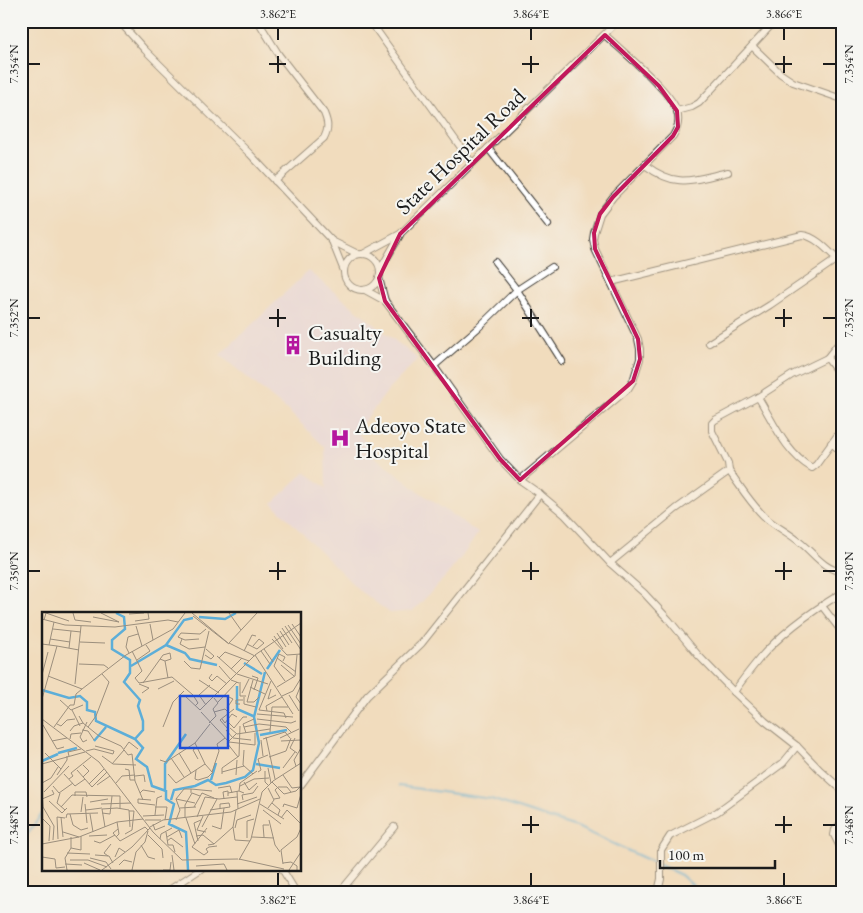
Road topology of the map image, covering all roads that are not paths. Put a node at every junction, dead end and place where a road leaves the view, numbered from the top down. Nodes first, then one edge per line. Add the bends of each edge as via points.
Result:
1 (119, 21) edge
2 (258, 21) edge
3 (370, 21) edge
4 (618, 21) edge
5 (775, 21) edge
6 (605, 35) junction
7 (752, 46) junction
8 (842, 99) edge
9 (677, 111) junction
10 (488, 148) junction
11 (472, 163) junction
12 (645, 165) junction
13 (728, 172) dead end
14 (275, 181) junction
15 (548, 224) dead end
16 (400, 234) junction
17 (332, 242) junction
18 (361, 254) junction
19 (839, 261) edge
20 (495, 262) dead end
21 (552, 267) dead end
22 (344, 270) junction
23 (380, 270) junction
24 (379, 278) junction
25 (611, 282) junction
26 (365, 290) junction
27 (517, 290) junction
28 (385, 300) junction
29 (842, 339) edge
30 (709, 343) dead end
31 (827, 358) junction
32 (562, 361) dead end
33 (434, 366) junction
34 (842, 378) edge
35 (758, 397) junction
36 (842, 429) edge
37 (831, 444) junction
38 (842, 452) edge
39 (729, 471) junction
40 (520, 480) junction
41 (540, 494) junction
42 (610, 563) junction
43 (842, 572) edge
44 (842, 593) edge
45 (822, 606) junction
46 (842, 632) edge
47 (734, 692) junction
48 (797, 746) junction
49 (301, 785) edge
50 (842, 790) edge
51 (842, 822) edge
52 (394, 827) dead end
53 (842, 850) edge
54 (199, 870) edge
55 (283, 870) edge
56 (166, 892) edge
57 (296, 892) edge
58 (340, 892) edge
59 (658, 892) edge

1 - 14 street
2 - 14 street via 328,121 324,138
3 - 11 street
4 - 6 street, State Hospital Road
5 - 7 street
6 - 9 street via 659,86
6 - 10 street, State Hospital Road
7 - 8 street via 793,82
7 - 9 street via 699,103
9 - 12 street via 678,127 673,136
10 - 11 street, State Hospital Road
10 - 15 street
11 - 16 street, State Hospital Road
12 - 13 street via 659,175 683,182
12 - 25 street via 613,197 596,224 593,239
14 - 17 street
16 - 18 street, State Hospital Road
16 - 23 street
17 - 18 street
17 - 22 street
18 - 22 street via 347,262
18 - 23 street via 373,257
19 - 25 street via 816,241 802,235
19 - 30 street
20 - 27 street
21 - 27 street
22 - 26 street via 345,280 352,287
23 - 24 street
24 - 26 street via 374,286
24 - 28 street
25 - 40 street via 638,339 640,360 632,381 628,389
26 - 28 street
27 - 32 street
27 - 33 street
28 - 33 street
29 - 31 street
31 - 34 street
31 - 35 street
33 - 40 street via 500,459
35 - 37 street via 790,449 805,464 812,468 816,465
35 - 39 street via 712,423 712,431
36 - 37 street
37 - 38 street
39 - 42 street
39 - 43 street via 767,518 827,567
40 - 41 street
41 - 42 street via 565,515
41 - 49 street via 422,643 367,696
42 - 47 street via 663,613
44 - 45 street
45 - 46 street
45 - 47 street via 779,639
47 - 48 street
48 - 50 street
48 - 59 street via 783,763 717,812 670,836 661,850
51 - 53 street via 834,835
52 - 58 street
54 - 56 street
55 - 57 street

